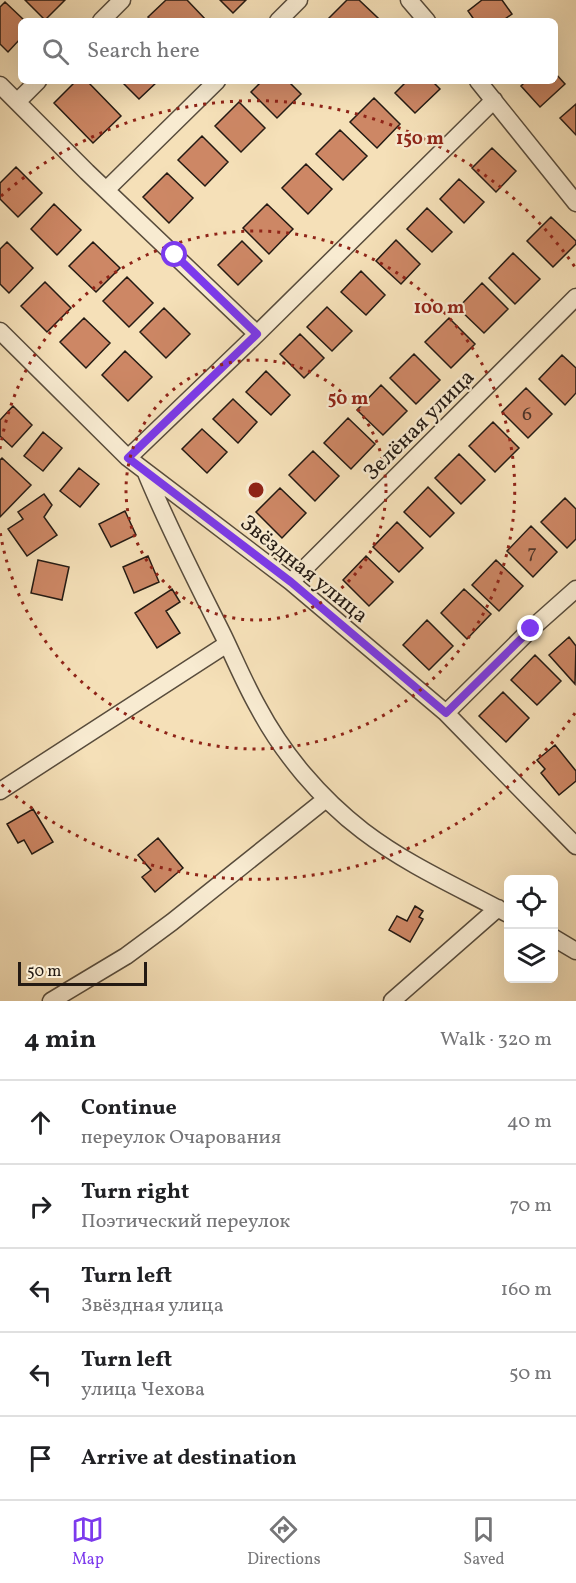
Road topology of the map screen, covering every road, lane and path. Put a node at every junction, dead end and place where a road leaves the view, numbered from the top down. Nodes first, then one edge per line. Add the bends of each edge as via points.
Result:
1 (122, 0) edge
2 (299, 0) edge
3 (409, 0) edge
4 (104, 18) edge
5 (281, 18) edge
6 (424, 18) edge
7 (35, 84) edge
8 (214, 84) edge
9 (481, 84) edge
10 (0, 85) edge
11 (494, 100) junction
12 (17, 102) junction
13 (106, 190) junction
14 (576, 203) edge
15 (576, 297) edge
16 (0, 331) edge
17 (257, 334) junction
18 (128, 458) junction
19 (146, 472) junction
20 (291, 582) junction
21 (576, 589) edge
22 (227, 644) junction
23 (446, 713) junction
24 (0, 791) edge
25 (326, 799) junction
26 (576, 846) edge
27 (503, 911) edge
28 (558, 940) edge
29 (576, 951) edge
30 (51, 1001) edge
31 (392, 1001) edge

1 - 4 street
2 - 5 street
3 - 6 street
7 - 12 street
8 - 13 street
9 - 11 street
10 - 12 street
11 - 14 street
11 - 17 street
12 - 13 street
13 - 17 street
15 - 20 street, Зелёная улица
16 - 18 street, Звёздная улица
17 - 18 street
18 - 19 street, Звёздная улица
19 - 20 street, Звёздная улица
19 - 22 street
20 - 23 street, Звёздная улица
21 - 23 street
22 - 24 street
22 - 25 street via 279,742
23 - 26 street, Звёздная улица
25 - 27 street via 410,864
25 - 30 street via 126,956
27 - 31 street
28 - 29 street

